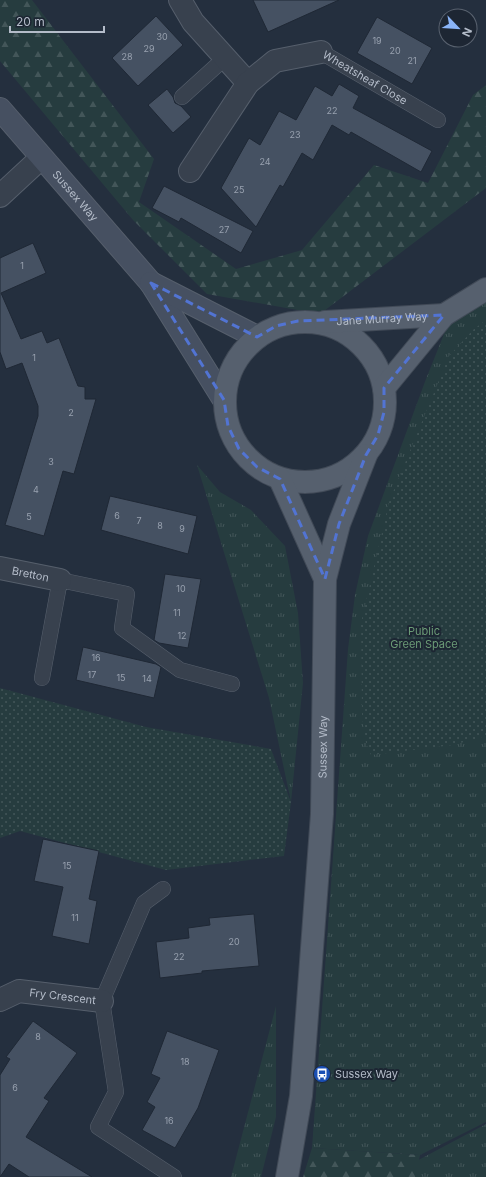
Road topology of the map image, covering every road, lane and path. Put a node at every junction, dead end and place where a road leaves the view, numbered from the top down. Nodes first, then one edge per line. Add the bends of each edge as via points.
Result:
1 (180, 0) edge
2 (321, 52) joint
3 (225, 58) junction
4 (248, 83) junction
5 (182, 97) dead end
6 (0, 109) edge
7 (438, 120) dead end
8 (41, 158) junction
9 (190, 171) dead end
10 (0, 196) edge
11 (151, 283) junction
12 (486, 290) edge
13 (444, 315) junction
14 (320, 322) junction
15 (257, 337) junction
16 (384, 388) junction
17 (224, 400) junction
18 (366, 455) junction
19 (280, 479) junction
20 (0, 568) edge
21 (325, 578) junction
22 (60, 580) junction
23 (42, 678) dead end
24 (232, 684) dead end
25 (163, 889) dead end
26 (0, 1000) edge
27 (102, 1001) junction
28 (174, 1177) edge
29 (287, 1177) edge

1 - 3 street via 193,22
2 - 4 street, Wheatsheaf Close via 275,61
2 - 7 lane, Wheatsheaf Close
3 - 4 street
3 - 5 lane
4 - 9 street, Wheatsheaf Close
6 - 8 street, Sussex Way
8 - 10 street
8 - 11 street, Sussex Way
11 - 15 street, Sussex Way
11 - 17 street, Sussex Way
12 - 13 main road, Jane Murray Way
13 - 14 main road, Jane Murray Way
13 - 16 main road, Jane Murray Way
14 - 15 main road via 298,321 276,326
14 - 16 main road via 342,330 362,345 376,365
15 - 17 main road via 240,354 228,376
16 - 18 main road via 384,412 378,435
17 - 19 main road via 228,426 239,449 257,467
18 - 19 main road via 348,470 326,480 304,483
18 - 21 main road, Sussex Way via 339,524
19 - 21 main road, Sussex Way
20 - 22 street, Bretton
21 - 29 main road, Sussex Way via 322,814 300,1096
22 - 23 lane
22 - 24 lane via 127,594 122,628 180,670
25 - 27 lane via 144,903
26 - 27 street, Fry Crescent via 19,991
27 - 28 lane via 116,1092 98,1127

